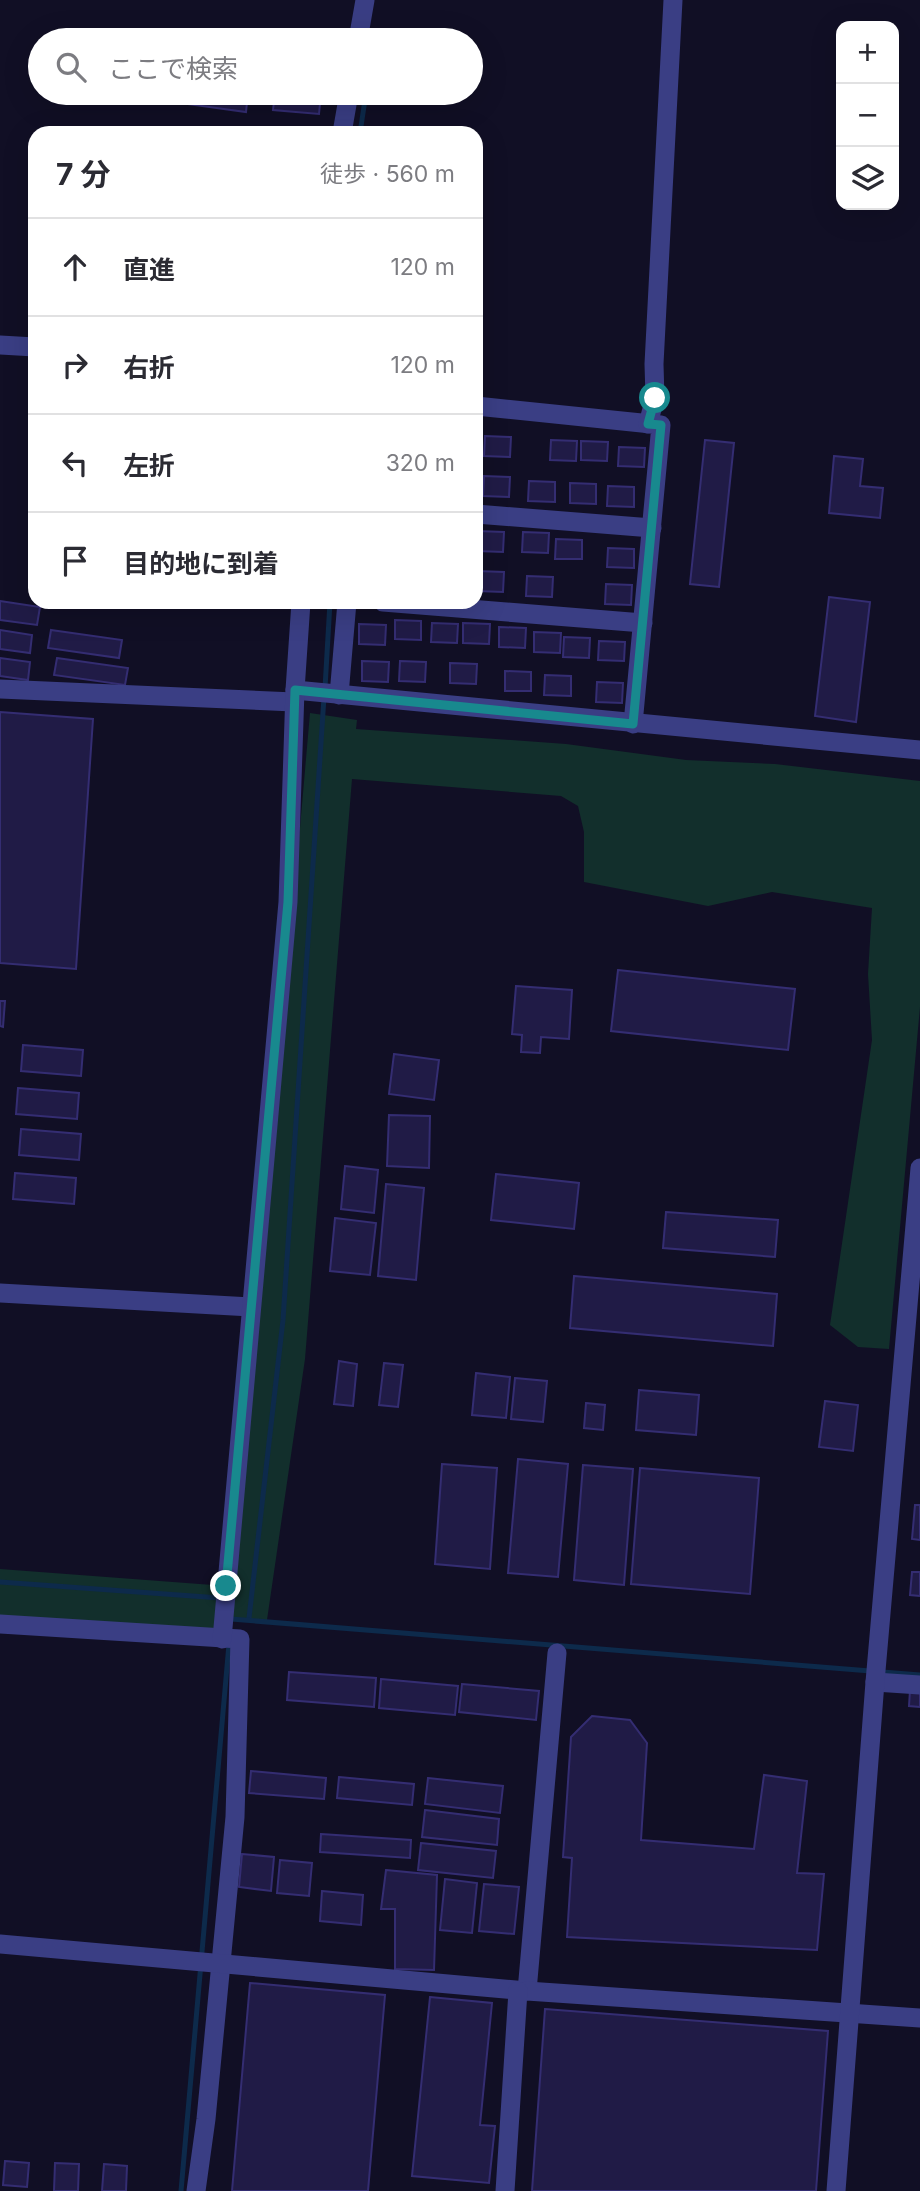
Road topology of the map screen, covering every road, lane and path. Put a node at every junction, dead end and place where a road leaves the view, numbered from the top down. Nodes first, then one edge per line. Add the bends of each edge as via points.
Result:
1 (365, 0) edge
2 (673, 0) edge
3 (360, 28) edge
4 (347, 105) edge
5 (343, 126) edge
6 (0, 345) edge
7 (28, 347) edge
8 (483, 407) edge
9 (648, 424) junction
10 (483, 515) edge
11 (652, 528) junction
12 (301, 609) edge
13 (346, 609) edge
14 (470, 609) edge
15 (643, 623) junction
16 (0, 689) edge
17 (339, 695) junction
18 (295, 696) junction
19 (633, 724) junction
20 (920, 750) edge
21 (920, 1168) edge
22 (0, 1293) edge
23 (251, 1307) junction
24 (913, 1336) edge
25 (0, 1624) edge
26 (222, 1639) junction
27 (557, 1653) dead end
28 (875, 1682) junction
29 (920, 1685) edge
30 (0, 1944) edge
31 (222, 1962) junction
32 (522, 1991) junction
33 (849, 2013) junction
34 (920, 2018) edge
35 (196, 2191) edge
36 (505, 2191) edge
37 (836, 2191) edge

1 - 3 street
2 - 9 street via 655,398
4 - 5 street
6 - 7 street
8 - 9 street
9 - 11 street via 661,425
10 - 11 street
11 - 15 street
12 - 18 street
13 - 17 street
14 - 15 street
15 - 19 street
16 - 18 street
17 - 18 street
17 - 19 street
18 - 23 street via 288,902
19 - 20 street
21 - 24 street
22 - 23 street
23 - 26 street
24 - 28 street
25 - 26 street
26 - 31 street via 240,1639 235,1817
27 - 32 street
28 - 29 street
28 - 33 street
30 - 31 street
31 - 32 street
31 - 35 street
32 - 33 street
32 - 36 street
33 - 34 street
33 - 37 street

